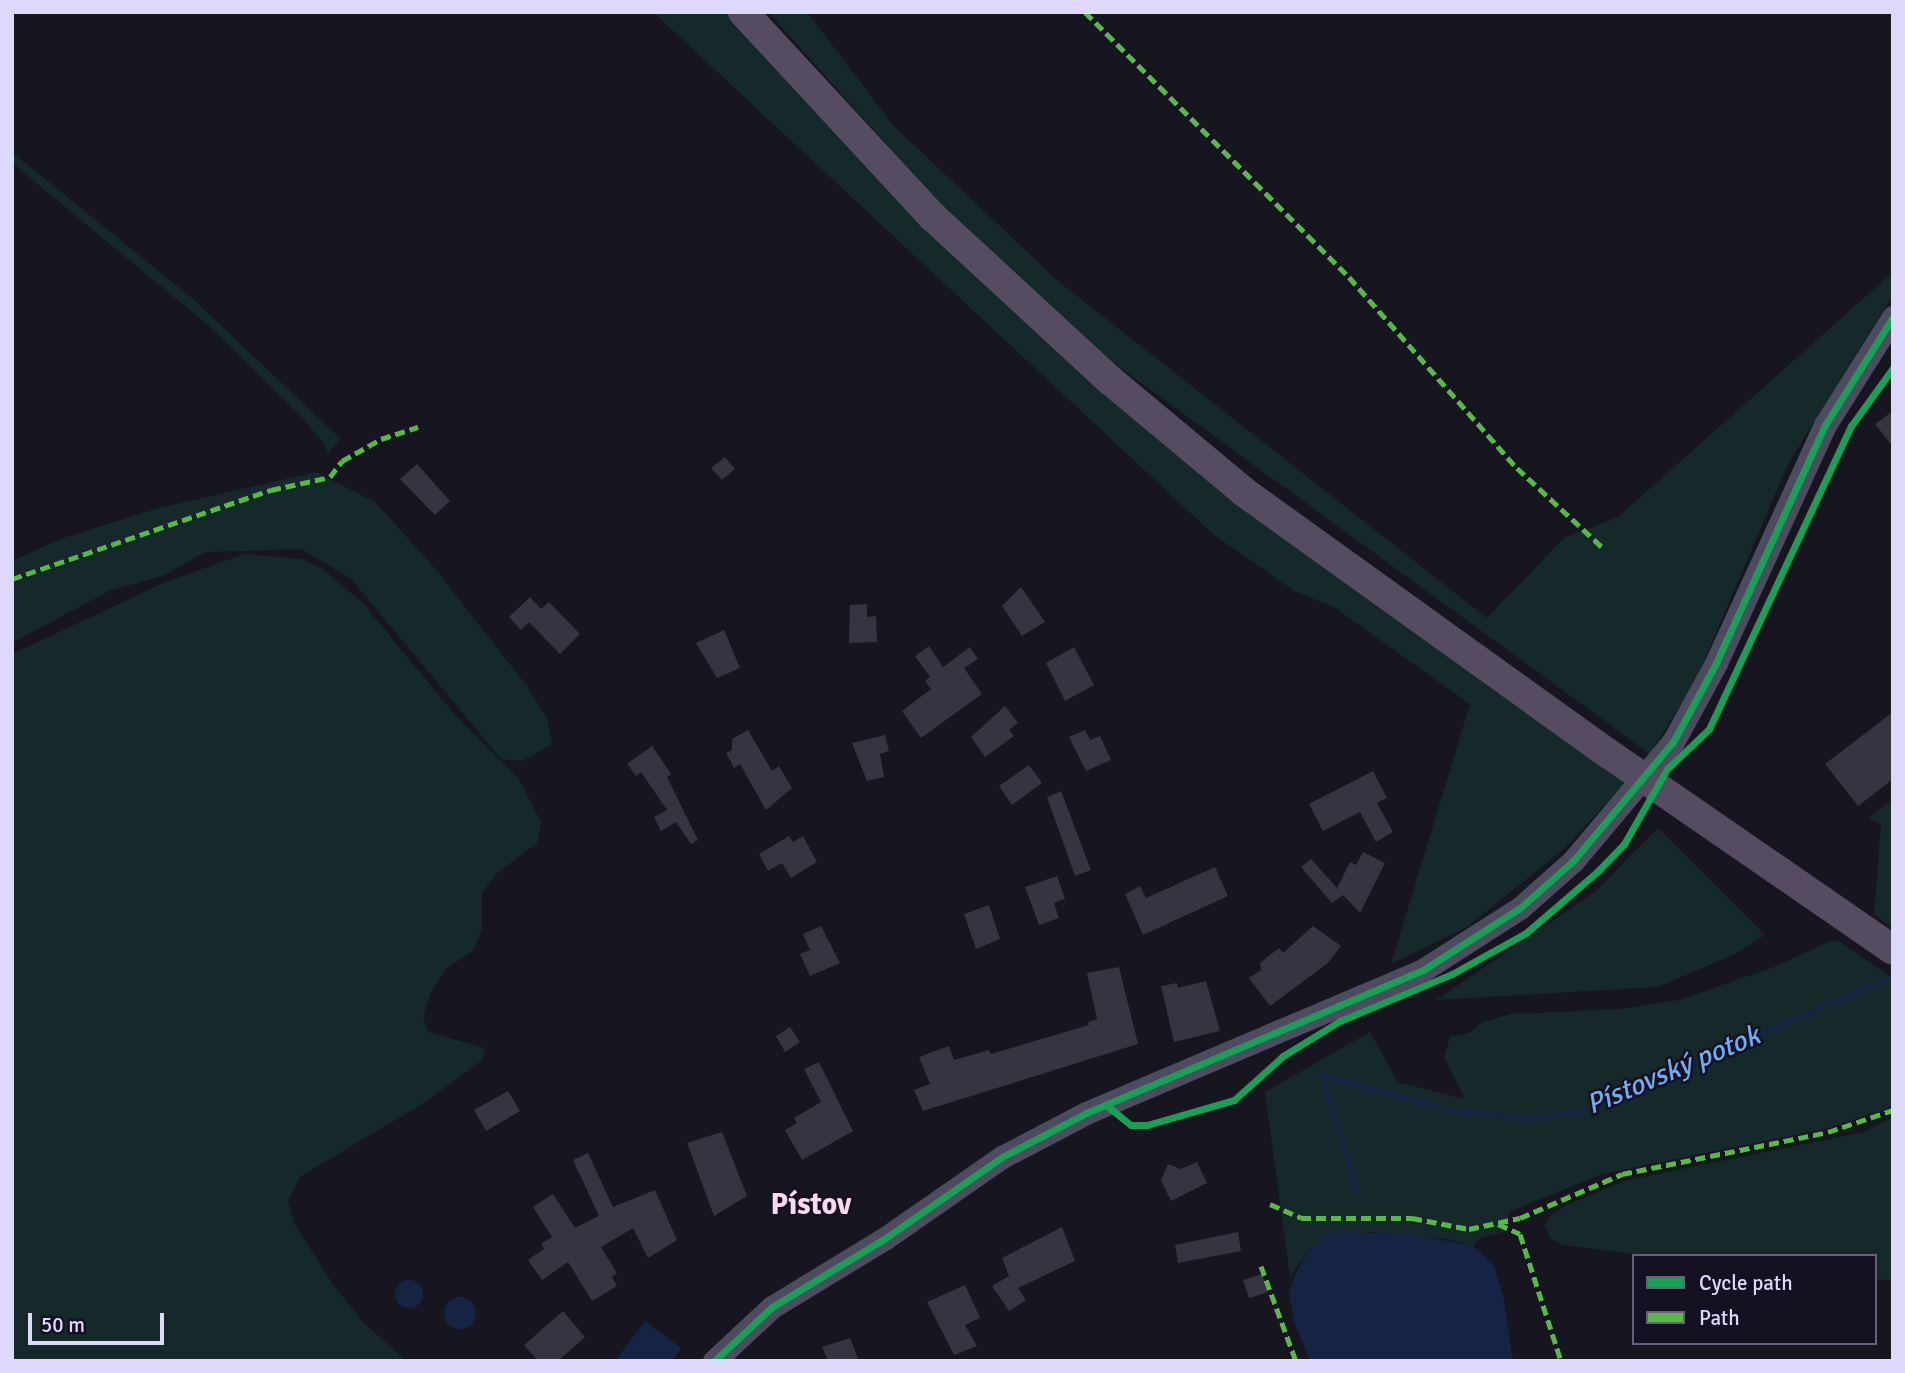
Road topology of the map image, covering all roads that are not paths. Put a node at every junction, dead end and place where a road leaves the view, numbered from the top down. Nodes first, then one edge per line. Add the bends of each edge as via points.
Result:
1 (743, 12) edge
2 (1893, 317) edge
3 (1893, 950) edge
4 (714, 1361) edge

1 - 3 main road, bridge via 933,217 1111,381 1255,500 1609,754
2 - 4 street via 1825,425 1716,663 1673,742 1573,861 1529,900 1423,970 1086,1113 1002,1157 884,1239 772,1307

